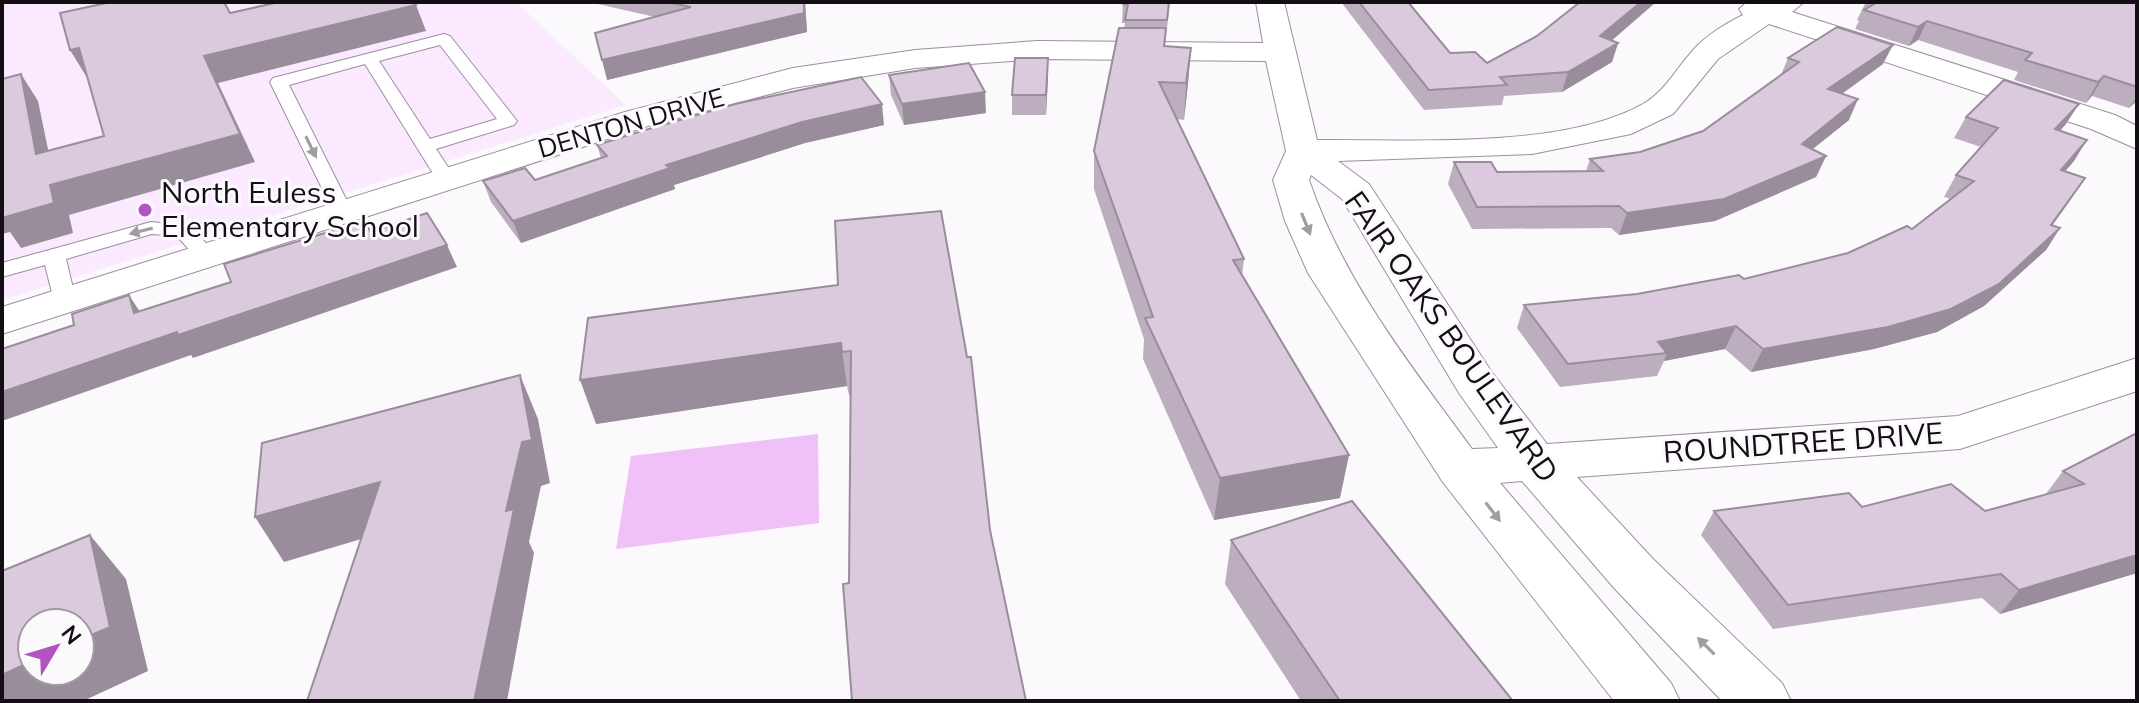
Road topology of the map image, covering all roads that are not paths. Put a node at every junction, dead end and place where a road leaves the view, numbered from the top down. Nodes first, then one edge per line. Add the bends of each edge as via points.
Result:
1 (1270, 2) edge
2 (1734, 2) edge
3 (1779, 8) edge
4 (1281, 53) junction
5 (369, 58) junction
6 (2137, 139) edge
7 (425, 146) junction
8 (1303, 151) junction
9 (446, 179) junction
10 (343, 213) junction
11 (54, 256) junction
12 (207, 256) junction
13 (2, 270) edge
14 (65, 301) junction
15 (2, 321) edge
16 (2137, 373) edge
17 (1534, 462) junction
18 (1459, 468) junction
19 (1650, 701) edge
20 (1761, 701) edge

1 - 4 street
2 - 3 street
3 - 6 street via 2103,122
3 - 8 street via 1708,51 1657,111 1631,123 1515,145
4 - 8 street
4 - 9 street, DENTON DRIVE via 1070,47 901,61 794,78 676,107
5 - 7 lane
5 - 7 lane via 444,39 508,121
5 -> 10 lane via 279,82
7 - 9 lane
8 - 17 street, FAIR OAKS BOULEVARD via 1356,192 1475,382
8 -> 18 street, FAIR OAKS BOULEVARD via 1291,180 1328,273
9 - 10 street, DENTON DRIVE
10 - 12 street, DENTON DRIVE
12 -> 11 lane via 183,230 151,228
11 - 13 lane
11 - 14 lane
12 - 14 street, DENTON DRIVE
14 - 15 street, DENTON DRIVE
16 - 17 street, ROUNDTREE DRIVE via 1960,432
17 - 18 street, ROUNDTREE DRIVE
20 -> 17 street, FAIR OAKS BOULEVARD via 1634,574
18 -> 19 street, FAIR OAKS BOULEVARD

